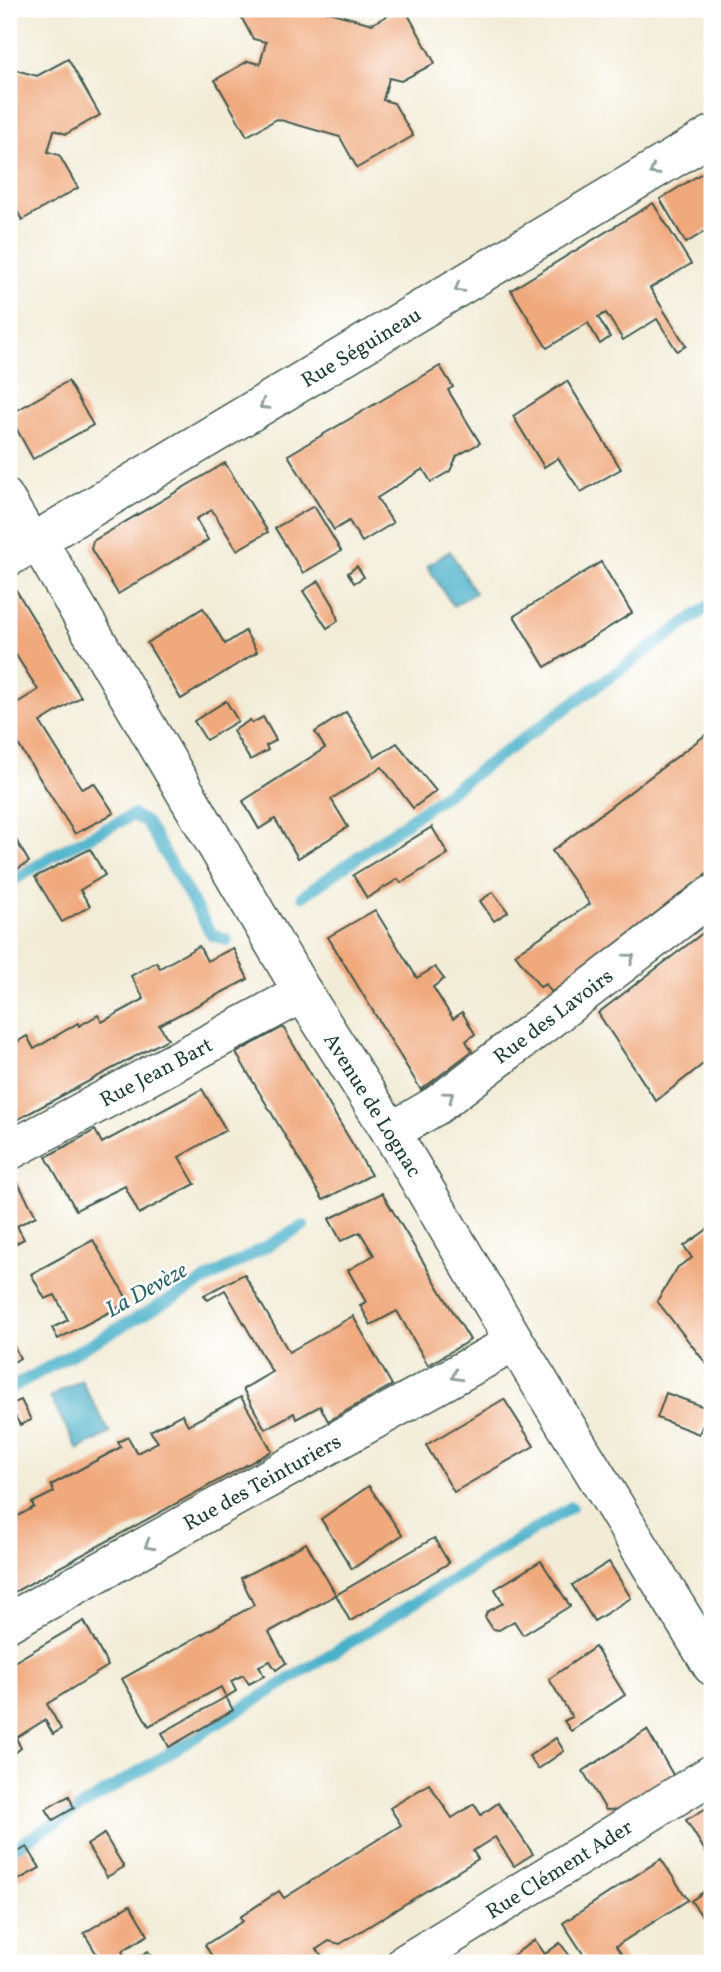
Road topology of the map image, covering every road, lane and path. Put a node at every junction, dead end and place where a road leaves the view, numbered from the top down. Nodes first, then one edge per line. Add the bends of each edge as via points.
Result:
1 (712, 135) edge
2 (9, 492) edge
3 (23, 549) edge
4 (712, 895) edge
5 (303, 993) junction
6 (391, 1132) junction
7 (9, 1151) edge
8 (515, 1342) junction
9 (9, 1622) edge
10 (712, 1666) edge
11 (712, 1774) edge
12 (406, 1963) edge

1 -> 3 street, Rue Séguineau
2 - 3 lane
3 - 5 street, Avenue de Lognac
6 -> 4 street, Rue des Lavoirs via 437,1105
5 - 6 street, Avenue de Lognac
5 - 7 street, Rue Jean Bart
6 - 8 street, Avenue de Lognac
8 -> 9 street, Rue des Teinturiers
8 - 10 street, Avenue de Lognac
11 - 12 street, Rue Clément Ader

